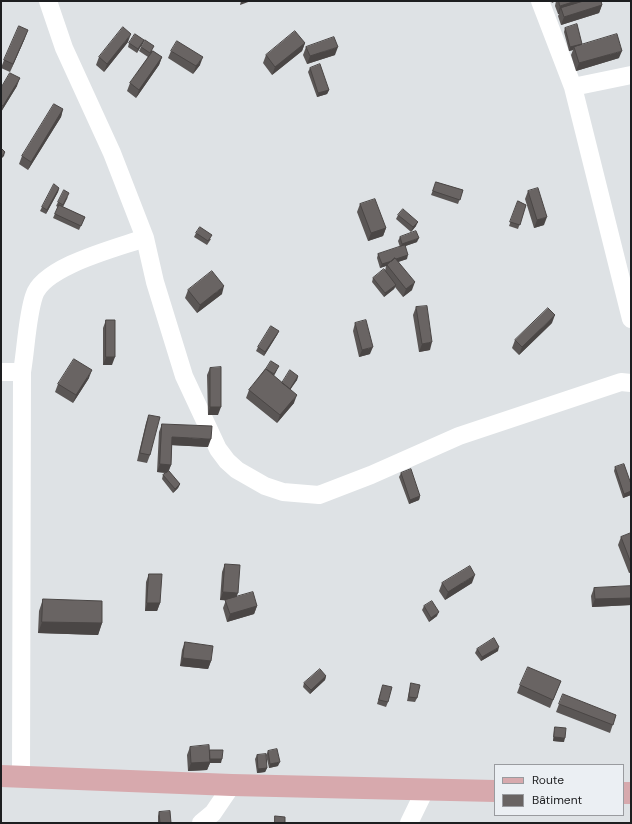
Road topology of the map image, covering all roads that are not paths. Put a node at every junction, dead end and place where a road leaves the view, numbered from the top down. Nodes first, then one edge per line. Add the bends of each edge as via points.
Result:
1 (48, 1) edge
2 (540, 1) edge
3 (631, 75) edge
4 (573, 87) junction
5 (145, 238) junction
6 (631, 319) edge
7 (1, 372) edge
8 (22, 372) junction
9 (631, 383) edge
10 (11, 776) edge
11 (232, 785) junction
12 (425, 790) junction
13 (494, 791) edge
14 (202, 823) edge
15 (409, 823) edge

1 - 5 street via 64,48 112,153
2 - 4 street
3 - 4 street
4 - 6 street
5 - 8 street via 72,263 49,275 34,294
5 - 9 street via 155,282 184,376 215,442 227,461 237,470 265,486 283,492 319,494 371,476 459,436 621,382
7 - 8 street
8 - 10 street
10 - 11 main road
11 - 12 main road
11 - 14 street via 213,813
12 - 13 main road
12 - 15 street

